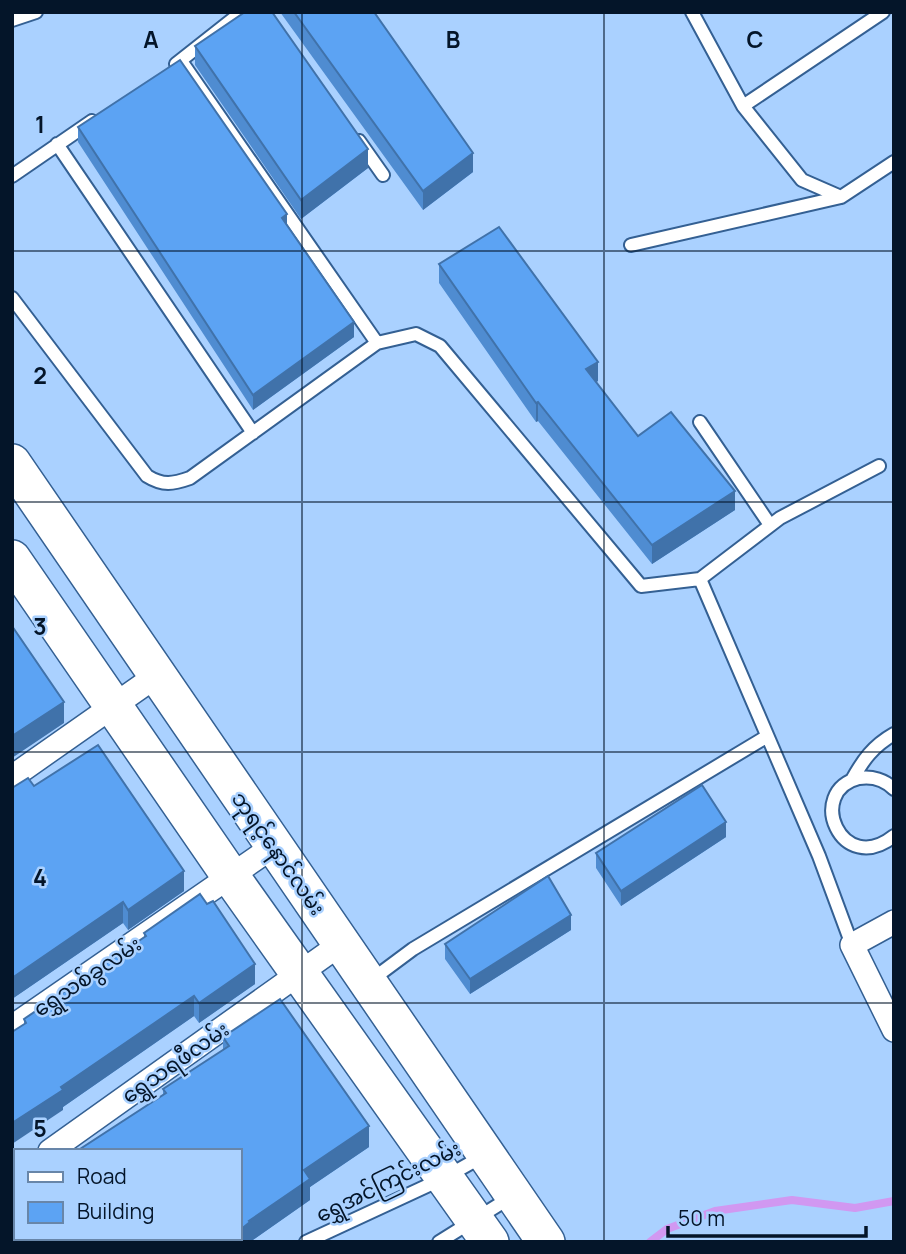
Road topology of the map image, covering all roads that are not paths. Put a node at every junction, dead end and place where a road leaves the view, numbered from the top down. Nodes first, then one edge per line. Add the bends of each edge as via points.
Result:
1 (36, 12) edge
2 (242, 12) edge
3 (692, 12) edge
4 (883, 12) edge
5 (12, 20) edge
6 (743, 106) junction
7 (102, 114) edge
8 (352, 132) edge
9 (57, 144) junction
10 (894, 162) edge
11 (383, 176) dead end
12 (12, 177) edge
13 (841, 197) junction
14 (631, 245) dead end
15 (12, 299) edge
16 (377, 343) junction
17 (700, 422) dead end
18 (253, 433) junction
19 (12, 463) edge
20 (879, 466) dead end
21 (769, 526) junction
22 (12, 559) edge
23 (700, 579) junction
24 (156, 676) junction
25 (113, 706) junction
26 (894, 734) edge
27 (766, 737) junction
28 (12, 777) edge
29 (852, 780) junction
30 (894, 789) edge
31 (894, 836) edge
32 (274, 846) junction
33 (232, 877) junction
34 (894, 922) edge
35 (342, 943) junction
36 (852, 945) junction
37 (300, 974) junction
38 (369, 982) junction
39 (12, 1027) edge
40 (894, 1030) edge
41 (53, 1149) edge
42 (486, 1154) junction
43 (444, 1178) junction
44 (514, 1195) junction
45 (482, 1231) edge
46 (306, 1242) edge
47 (439, 1242) edge
48 (546, 1242) edge

1 - 5 lane
2 - 16 lane via 175,65
3 - 6 lane
4 - 6 lane
6 - 13 lane via 802,180
7 - 9 lane
8 - 11 lane
9 - 12 lane
9 - 18 lane
10 - 13 lane
13 - 14 lane
15 - 18 lane via 148,476 159,484 190,478
16 - 18 lane
16 - 23 lane via 416,334 440,346 641,586
17 - 21 lane
19 - 24 main road, ဘုရင့်နောင်လမ်း
20 - 21 lane
21 - 23 lane
22 - 25 main road
23 - 27 lane
24 - 25 street
24 - 32 main road, ဘုရင့်နောင်လမ်း
25 - 28 street
25 - 33 main road
26 - 29 lane via 864,757
27 - 36 lane
27 - 38 lane via 413,949
29 - 30 lane via 879,779
29 - 31 lane via 841,788 831,814 843,838 869,848
32 - 33 street, ရွှေသစ်ခွလမ်း
32 - 35 main road, ဘုရင့်နောင်လမ်း
33 - 37 main road
33 - 39 street, ရွှေသစ်ခွလမ်း
34 - 36 street
35 - 37 street, ရွှေသရဖီလမ်း
35 - 38 main road, ဘုရင့်နောင်လမ်း
36 - 40 street
37 - 41 street, ရွှေသရဖီလမ်း
37 - 43 main road
38 - 42 main road, ဘုရင့်နောင်လမ်း
42 - 43 lane, ရွှေအင်ကြင်းလမ်း
42 - 44 main road, ဘုရင့်နောင်လမ်း
43 - 45 main road
43 - 46 lane, ရွှေအင်ကြင်းလမ်း
44 - 45 lane
44 - 48 main road, ဘုရင့်နောင်လမ်း
45 - 47 lane

